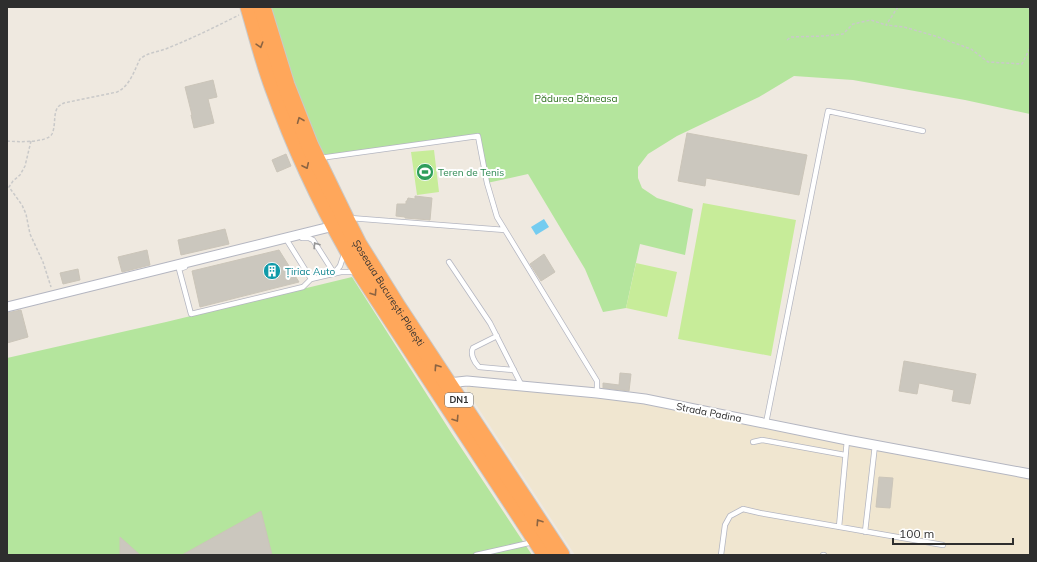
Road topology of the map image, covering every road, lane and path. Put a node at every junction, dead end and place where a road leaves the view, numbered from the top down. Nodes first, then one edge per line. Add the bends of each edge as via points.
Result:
1 (254, 7) edge
2 (898, 7) edge
3 (1027, 7) edge
4 (1030, 9) edge
5 (886, 24) junction
6 (787, 40) dead end
7 (1030, 48) edge
8 (924, 131) dead end
9 (7, 141) edge
10 (31, 141) junction
11 (316, 158) junction
12 (339, 222) junction
13 (505, 230) junction
14 (288, 242) junction
15 (345, 246) junction
16 (449, 262) dead end
17 (334, 273) junction
18 (362, 274) junction
19 (311, 279) junction
20 (53, 295) junction
21 (7, 307) edge
22 (497, 336) junction
23 (514, 370) junction
24 (448, 383) junction
25 (522, 386) junction
26 (597, 393) junction
27 (766, 423) junction
28 (847, 440) junction
29 (753, 442) dead end
30 (875, 445) junction
31 (845, 456) junction
32 (1030, 474) edge
33 (839, 527) junction
34 (865, 532) junction
35 (537, 541) junction
36 (943, 545) dead end
37 (476, 555) edge
38 (546, 555) edge
39 (561, 555) edge
40 (721, 555) edge

1 - 10 path via 210,30 143,56 122,90 64,103 56,112 53,133 45,139
11 -> 1 highway, Șoseaua București-Ploiești / DN1
1 -> 12 highway, Șoseaua București-Ploiești / DN1 via 273,88 297,147
2 - 5 path
3 - 4 path
5 - 6 path via 871,20 853,24 843,34 791,37
5 - 7 path via 935,36 970,49 988,62 1022,64
8 - 27 lane via 828,111
9 - 10 path
10 - 20 path via 25,166 9,187 26,214 30,234 43,262
11 - 12 highway, Șoseaua București-Ploiești / DN1
11 - 13 lane via 478,136 487,183 497,217
12 - 13 lane
12 - 15 highway, Șoseaua București-Ploiești / DN1
12 - 20 street
24 -> 12 highway, Șoseaua București-Ploiești / DN1 via 358,244
13 - 26 lane via 598,381
17 -> 14 lane via 311,238
14 - 19 lane
14 - 19 lane via 179,269 191,314 303,287
15 - 17 lane via 342,262
15 - 18 highway, Șoseaua București-Ploiești / DN1
16 - 22 lane
17 - 18 lane via 352,271
17 - 19 lane
18 -> 35 highway, Șoseaua București-Ploiești / DN1
20 - 21 street
22 - 23 lane
22 - 23 lane via 473,348 475,363 479,367
23 - 25 lane
24 - 25 street, Strada Padina via 467,381
39 -> 24 highway, Șoseaua București-Ploiești / DN1
25 - 26 street, Strada Padina
26 - 27 street, Strada Padina via 645,399
27 - 28 street, Strada Padina
28 - 30 street, Strada Padina
28 - 31 lane
29 - 31 lane via 762,440
30 - 32 street, Strada Padina
30 - 34 lane
31 - 33 lane
33 - 34 lane
33 - 40 lane via 743,509 730,516 725,525
34 - 36 lane
35 - 37 lane
35 - 38 highway, Șoseaua București-Ploiești / DN1

